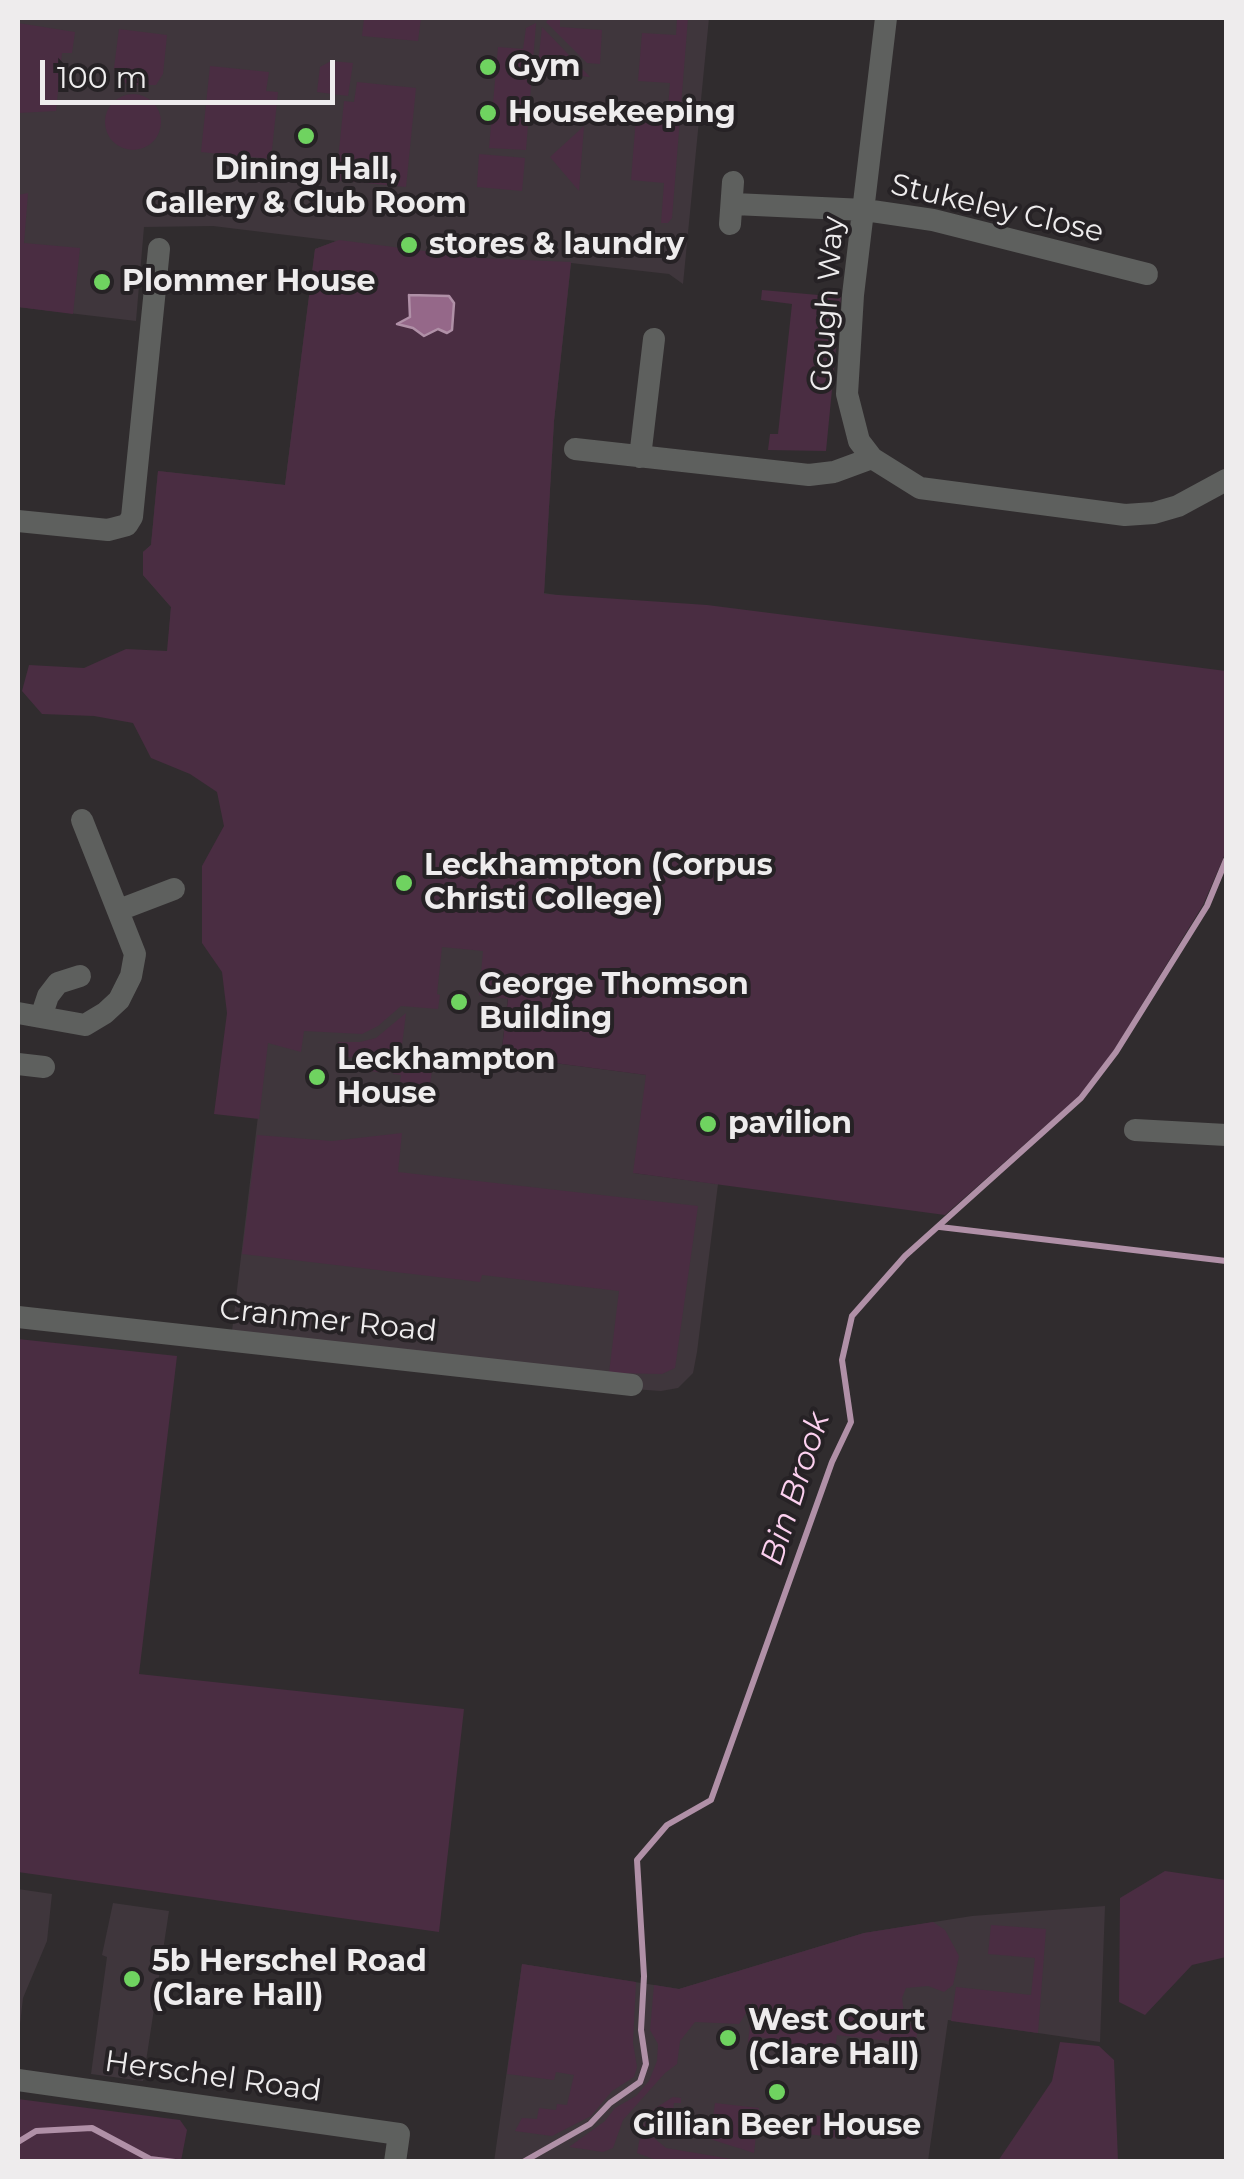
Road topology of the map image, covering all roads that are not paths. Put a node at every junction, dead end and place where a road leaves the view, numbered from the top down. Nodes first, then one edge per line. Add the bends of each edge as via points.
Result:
1 (886, 18) edge
2 (732, 204) dead end
3 (865, 210) junction
4 (159, 249) dead end
5 (1147, 274) dead end
6 (646, 353) dead end
7 (575, 449) dead end
8 (640, 456) junction
9 (872, 458) junction
10 (1226, 480) edge
11 (18, 521) edge
12 (82, 820) dead end
13 (174, 889) dead end
14 (118, 910) junction
15 (80, 976) dead end
16 (29, 1014) edge
17 (18, 1064) edge
18 (44, 1067) dead end
19 (1135, 1130) dead end
20 (1226, 1135) edge
21 (18, 1317) edge
22 (632, 1385) dead end
23 (18, 2080) edge
24 (395, 2162) edge

1 - 3 street, Gough Way
2 - 3 street, Stukeley Close
3 - 5 street, Stukeley Close via 1118,258
3 - 9 street, Gough Way via 847,394 859,441
4 - 11 street via 132,517 108,530
6 - 8 street
7 - 8 street
8 - 9 street via 809,475
9 - 10 street via 920,488 1124,515 1178,506
12 - 14 street
13 - 14 street
14 - 16 street via 134,954 118,1000 85,1024
15 - 16 street via 58,982
17 - 18 street
19 - 20 street
21 - 22 street, Cranmer Road
23 - 24 street, Herschel Road via 399,2134

